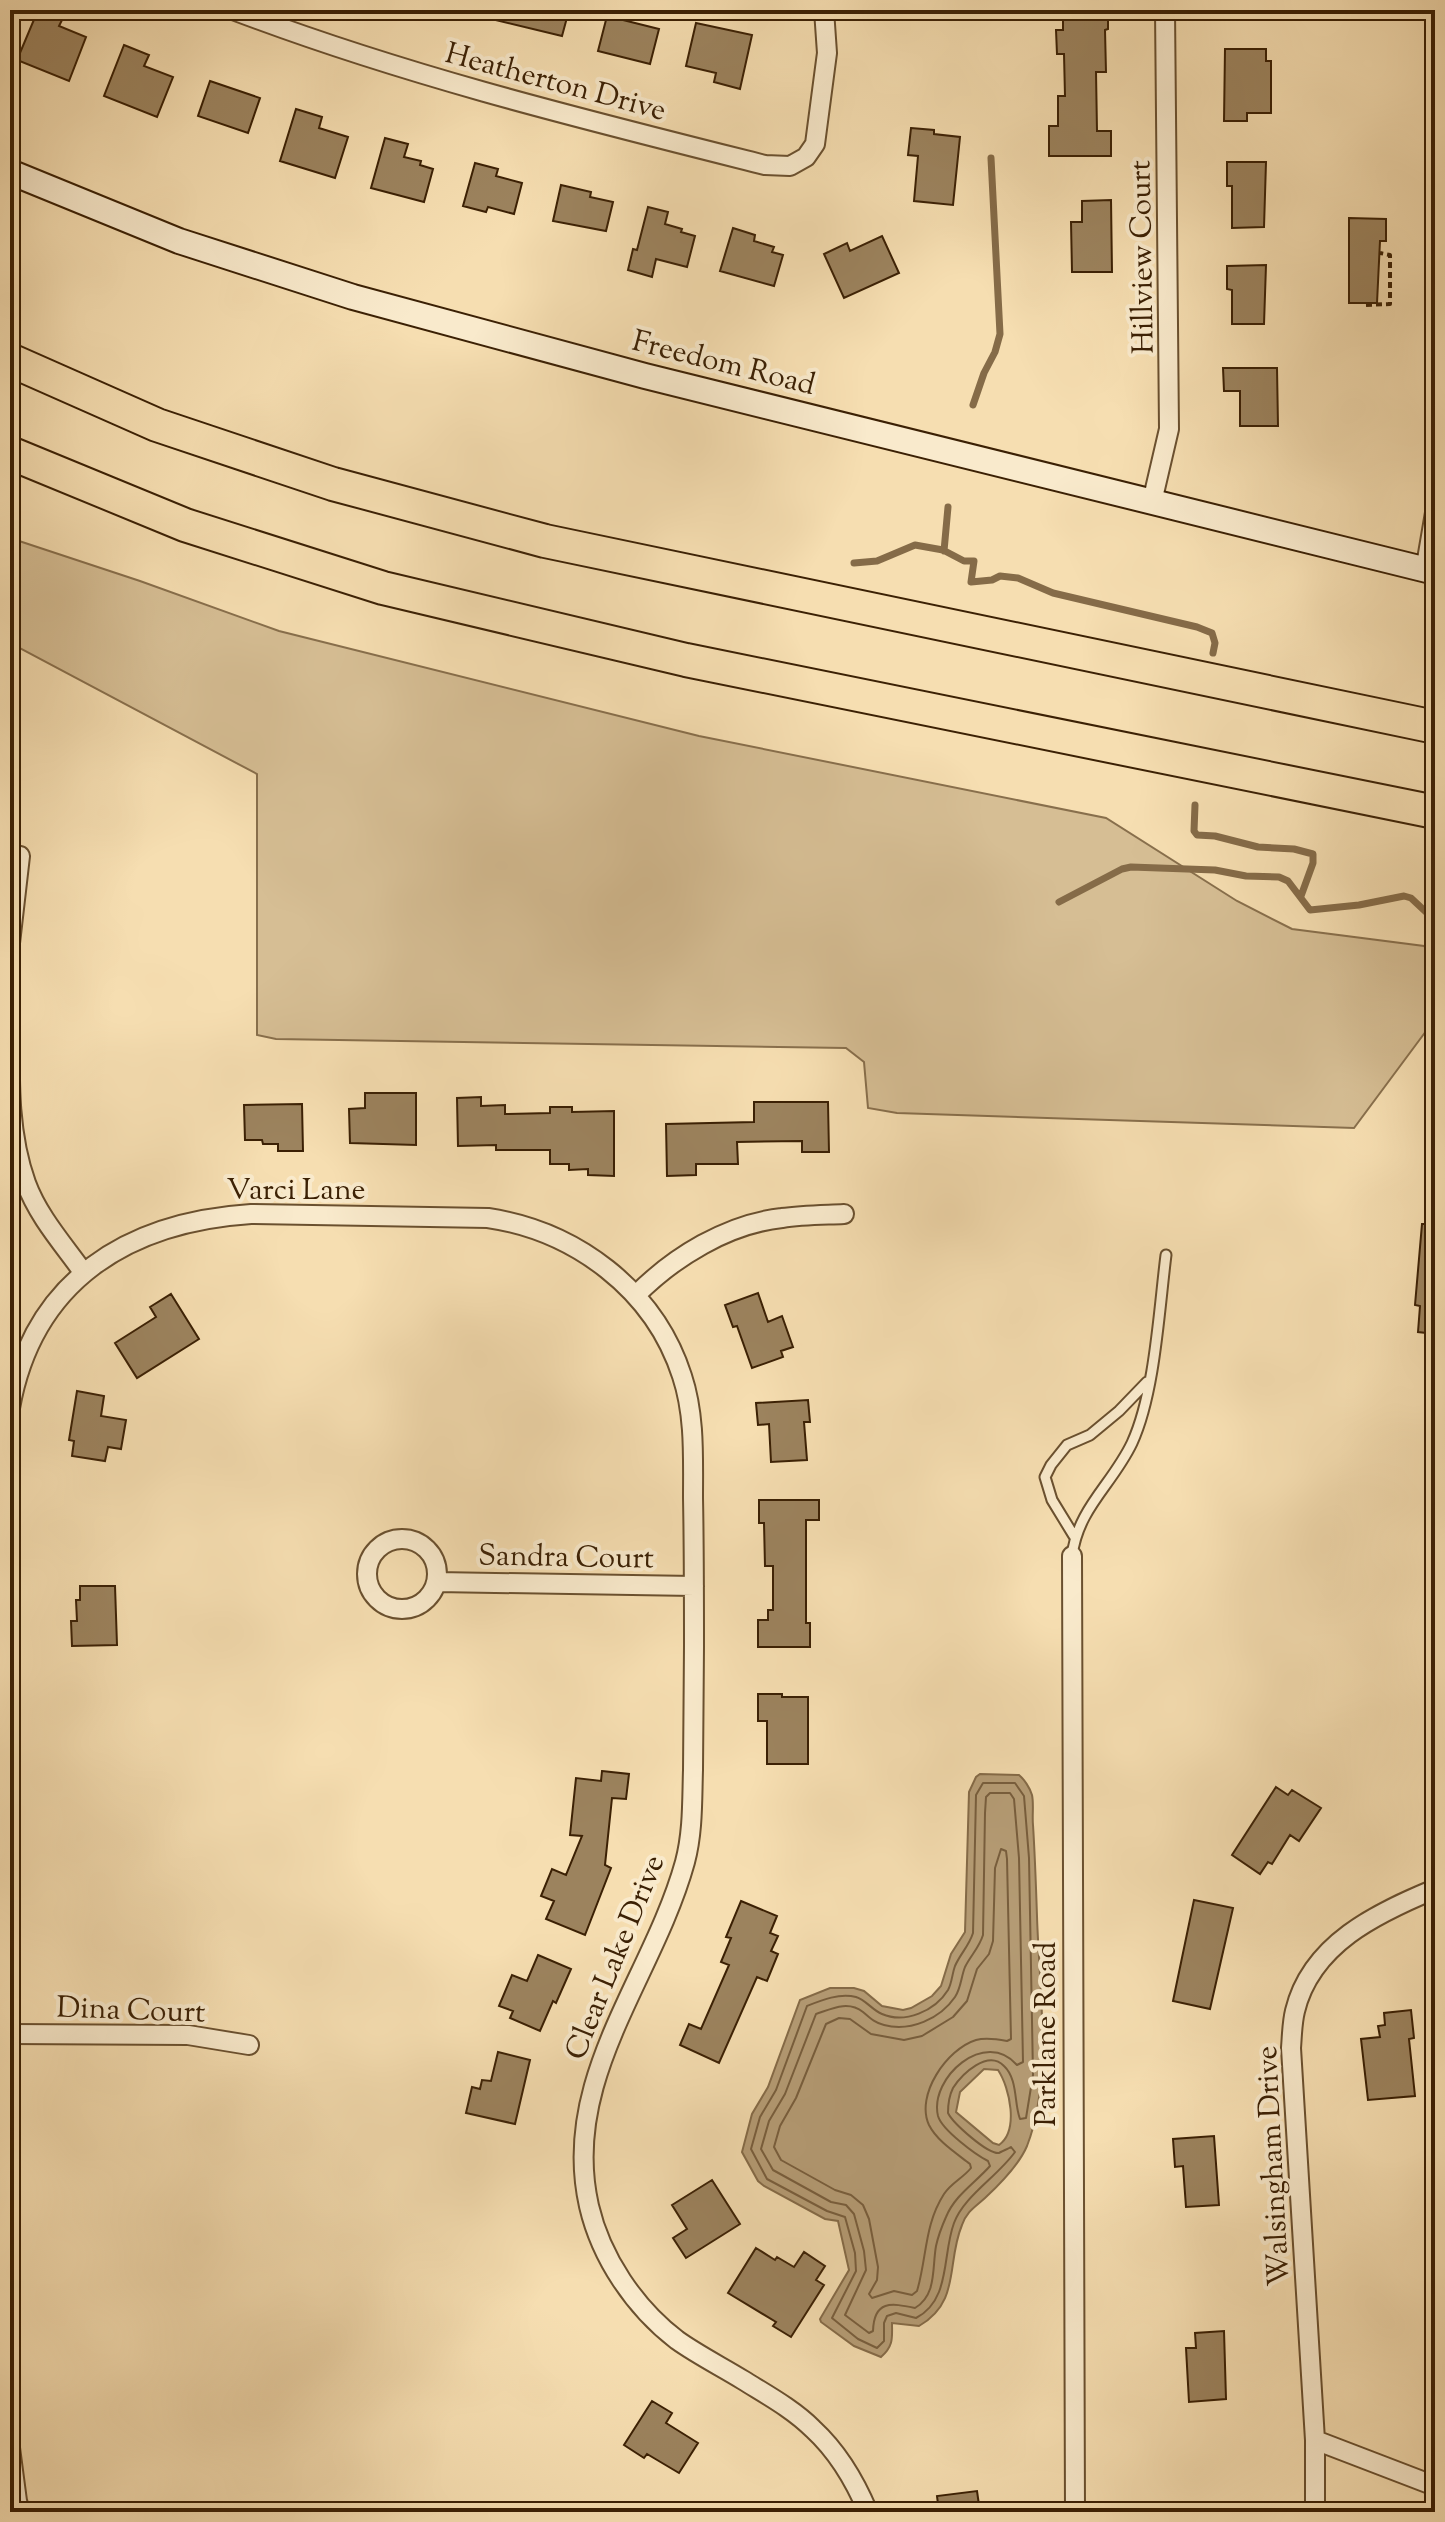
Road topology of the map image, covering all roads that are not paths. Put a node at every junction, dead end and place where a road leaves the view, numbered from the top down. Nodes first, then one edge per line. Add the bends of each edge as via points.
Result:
1 (233, 10) edge
2 (824, 10) edge
3 (1165, 10) edge
4 (10, 172) edge
5 (10, 360) edge
6 (1435, 374) edge
7 (1435, 390) edge
8 (10, 453) edge
9 (1435, 486) edge
10 (1152, 502) junction
11 (1428, 570) edge
12 (1435, 727) edge
13 (1435, 812) edge
14 (20, 856) dead end
15 (10, 943) edge
16 (10, 1010) edge
17 (844, 1214) dead end
18 (1166, 1255) dead end
19 (83, 1272) junction
20 (636, 1295) junction
21 (648, 1312) joint
22 (1148, 1381) junction
23 (10, 1408) edge
24 (1074, 1536) junction
25 (1072, 1556) joint
26 (437, 1582) dead end
27 (694, 1586) junction
28 (1435, 1801) edge
29 (1435, 1832) edge
30 (1435, 1889) edge
31 (10, 2034) edge
32 (249, 2045) dead end
33 (1315, 2440) junction
34 (10, 2448) edge
35 (1435, 2486) edge
36 (20, 2512) edge
37 (868, 2512) edge
38 (1075, 2512) edge
39 (1315, 2512) edge

1 - 2 street, Heatherton Drive via 503,98 765,165 790,166 815,144 827,53
3 - 10 street, Hillview Court via 1169,429
4 - 10 street, Freedom Road via 179,241 353,297
5 - 12 highway via 157,425 274,465 545,541
6 - 7 lane
8 - 13 highway via 185,525 383,588 686,660
9 - 11 lane
10 - 11 street, Freedom Road
14 - 15 street
16 - 19 street via 10,1089 20,1162 36,1204
17 - 20 street via 781,1218 735,1230 677,1260
18 - 22 lane
19 - 20 street, Varci Lane via 145,1236 213,1217 488,1218 563,1240
19 - 23 street, Varci Lane via 42,1320 24,1354
20 - 21 street, Varci Lane
21 - 27 street, Clear Lake Drive via 674,1356 690,1414
22 - 24 lane via 1131,1445
22 - 24 lane via 1090,1435 1067,1445 1045,1477
24 - 25 lane
25 - 38 street, Parklane Road
26 - 27 street, Sandra Court
27 - 37 street, Clear Lake Drive via 689,1844 592,2088 583,2144 588,2201 599,2238 621,2279 657,2323 811,2426 838,2456
28 - 29 street
30 - 33 street, Walsingham Drive via 1383,1912 1328,1951 1309,1976 1295,2010 1291,2048
31 - 32 street, Dina Court via 188,2035
33 - 35 street
33 - 39 street, Walsingham Drive
34 - 36 street

